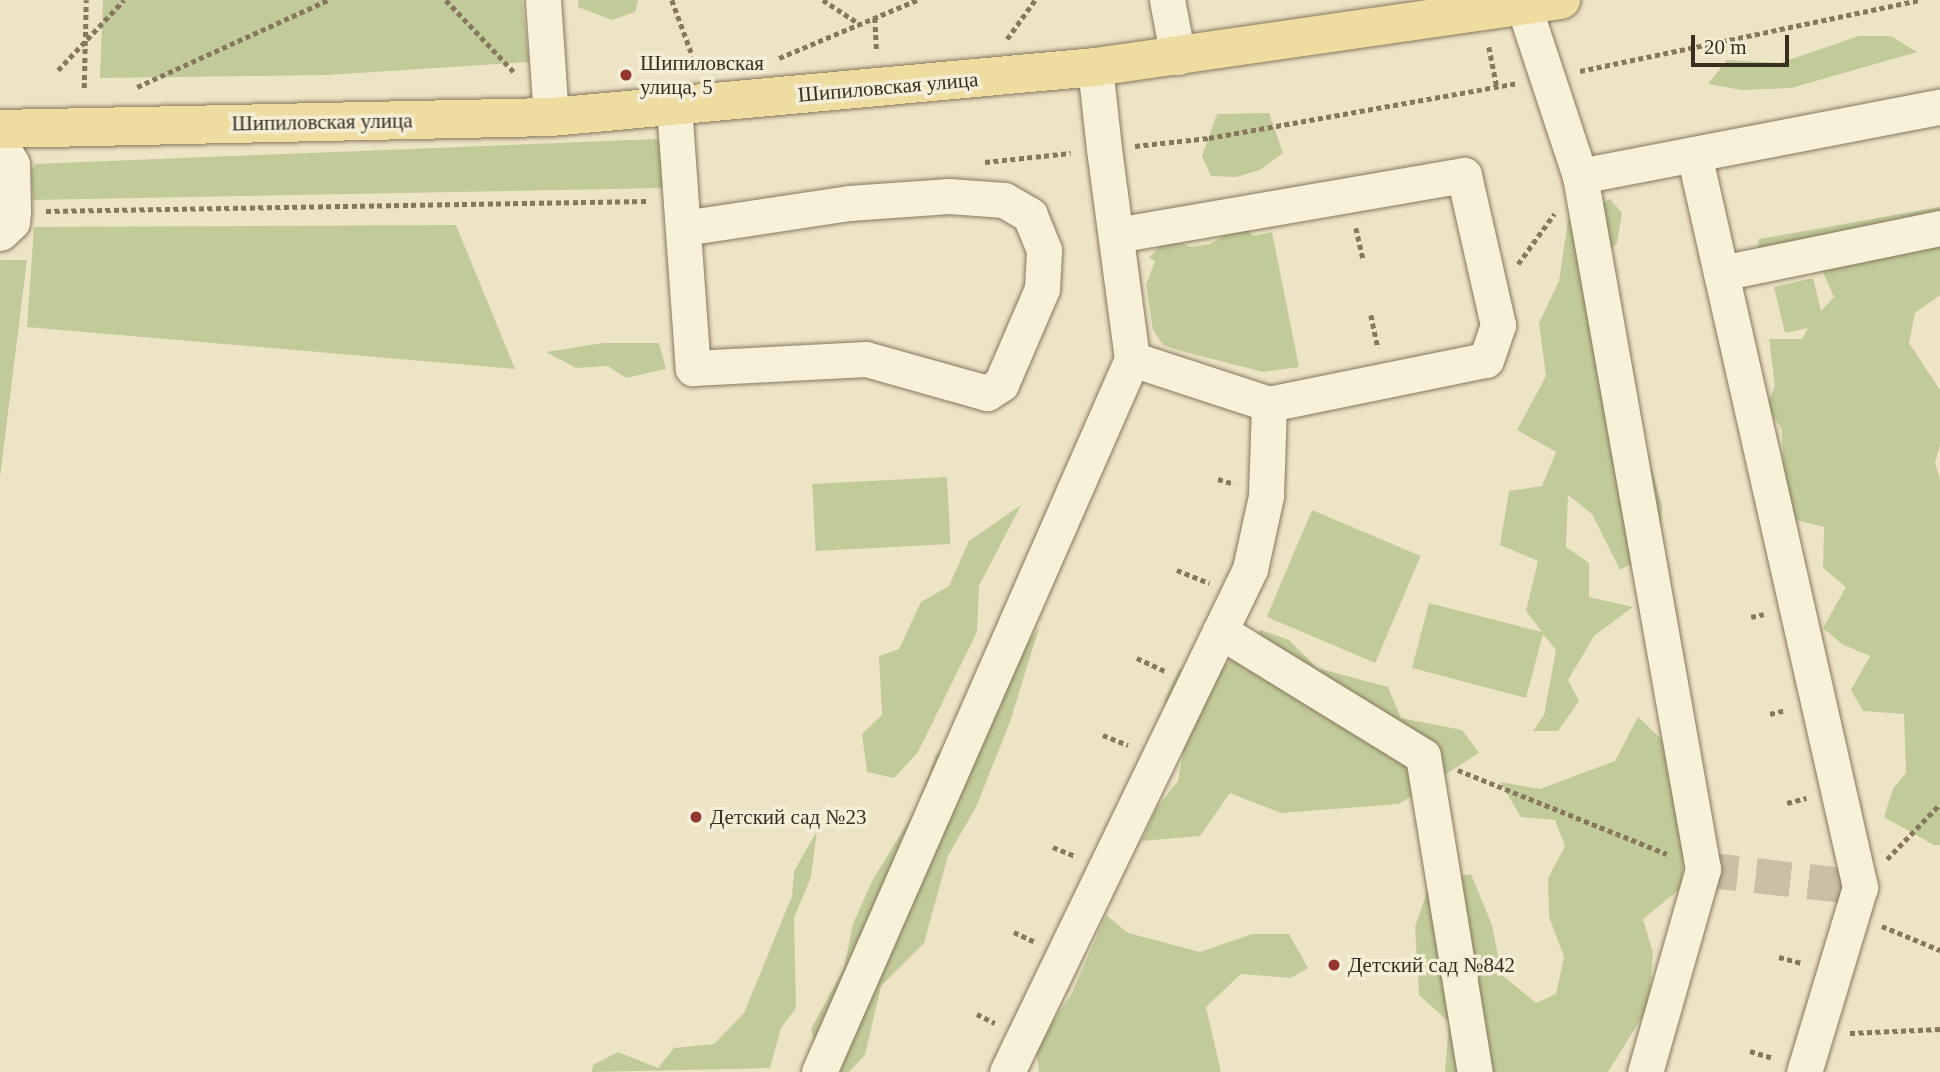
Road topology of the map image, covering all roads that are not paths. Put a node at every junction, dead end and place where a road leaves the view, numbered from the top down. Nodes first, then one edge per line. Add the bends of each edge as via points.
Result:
1 (542, 0) edge
2 (1167, 0) edge
3 (1561, 0) edge
4 (1524, 7) junction
5 (1178, 57) junction
6 (1095, 66) junction
7 (674, 106) junction
8 (1940, 107) edge
9 (551, 117) junction
10 (0, 129) edge
11 (0, 144) edge
12 (1694, 154) junction
13 (1580, 176) junction
14 (682, 214) junction
15 (6, 222) edge
16 (1940, 228) edge
17 (1116, 235) junction
18 (1721, 273) junction
19 (1132, 359) junction
20 (1269, 404) junction
21 (1220, 631) junction
22 (818, 1072) edge
23 (1007, 1072) edge
24 (1475, 1072) edge
25 (1645, 1072) edge
26 (1804, 1072) edge

1 - 9 lane
2 - 5 lane
3 - 4 main road, Шипиловская улица
4 - 5 main road, Шипиловская улица
4 - 13 lane
5 - 6 main road, Шипиловская улица
6 - 7 main road, Шипиловская улица
6 - 17 lane
7 - 9 main road, Шипиловская улица
7 - 14 lane
8 - 12 lane
9 - 10 main road, Шипиловская улица
11 - 15 lane via 12,164
12 - 13 lane
12 - 18 lane
13 - 25 lane via 1703,869
14 - 14 lane via 949,196 1004,200 1031,215 1044,250 1042,289 1001,384 988,393 866,359 693,368 677,274
16 - 18 lane
17 - 19 lane
17 - 20 lane via 1464,175 1498,325 1486,360
18 - 26 lane via 1856,900
19 - 20 lane
19 - 22 lane
20 - 21 lane via 1266,496 1250,569
21 - 23 lane
21 - 24 lane via 1423,756

